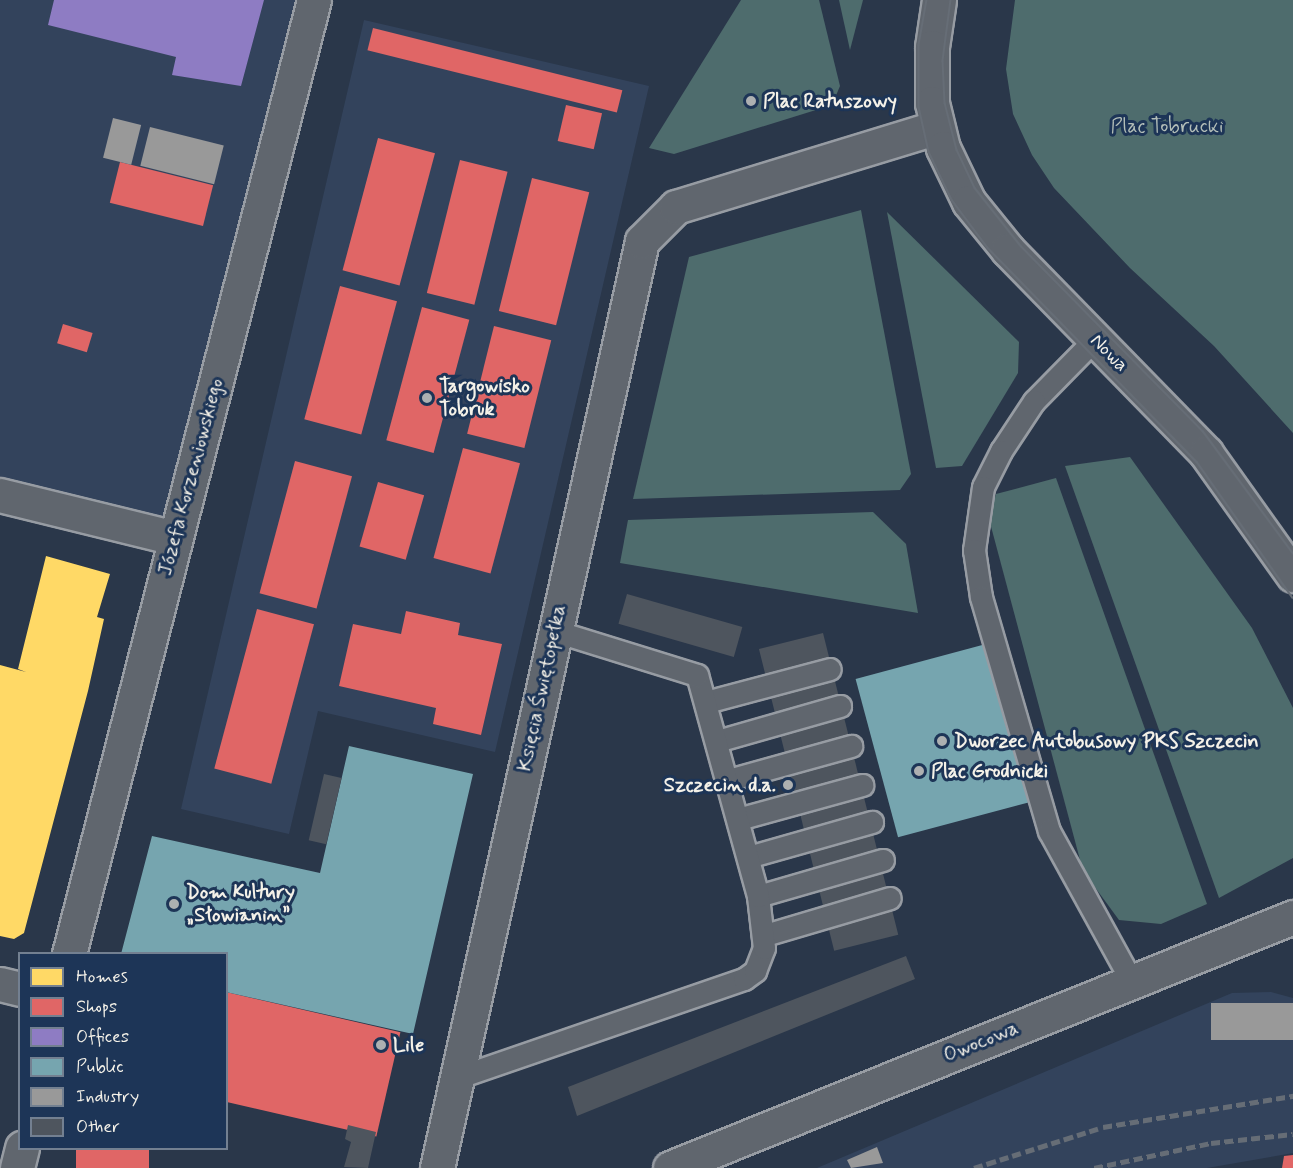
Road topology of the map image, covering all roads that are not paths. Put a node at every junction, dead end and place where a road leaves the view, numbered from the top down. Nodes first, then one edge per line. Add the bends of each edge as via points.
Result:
1 (314, 0) edge
2 (939, 0) edge
3 (937, 127) junction
4 (1095, 339) junction
5 (0, 495) edge
6 (175, 538) junction
7 (1293, 575) edge
8 (555, 631) junction
9 (830, 669) dead end
10 (706, 702) junction
11 (840, 706) dead end
12 (717, 741) junction
13 (851, 746) dead end
14 (728, 780) junction
15 (862, 785) dead end
16 (738, 819) junction
17 (872, 822) dead end
18 (748, 857) junction
19 (883, 860) dead end
20 (758, 896) junction
21 (890, 898) dead end
22 (1293, 917) edge
23 (765, 935) junction
24 (70, 952) edge
25 (1132, 982) junction
26 (0, 984) edge
27 (18, 989) edge
28 (456, 1078) junction
29 (22, 1150) edge
30 (17, 1168) edge
31 (437, 1168) edge
32 (670, 1168) edge

1 - 6 street, Józefa Korzeniowskiego
2 - 3 street, Nowa via 930,72
3 - 4 street, Nowa via 955,176 982,220
3 - 8 street, Księcia Świętopełka via 692,201 662,216 636,257
4 - 7 street, Nowa via 1206,453
4 - 25 lane via 1034,401 1001,451 983,487 974,560 1049,831
5 - 6 street
6 - 24 street, Józefa Korzeniowskiego
8 - 10 lane via 697,675
8 - 28 street, Księcia Świętopełka
9 - 10 lane
10 - 12 lane
11 - 12 lane
12 - 14 lane
13 - 14 lane
14 - 16 lane
15 - 16 lane
16 - 18 lane
17 - 18 lane
18 - 20 lane
19 - 20 lane
20 - 23 lane
21 - 23 lane
22 - 25 street, Owocowa
23 - 28 lane via 761,960 744,979
25 - 32 street, Owocowa
26 - 27 street
28 - 31 street, Księcia Świętopełka
29 - 30 street

